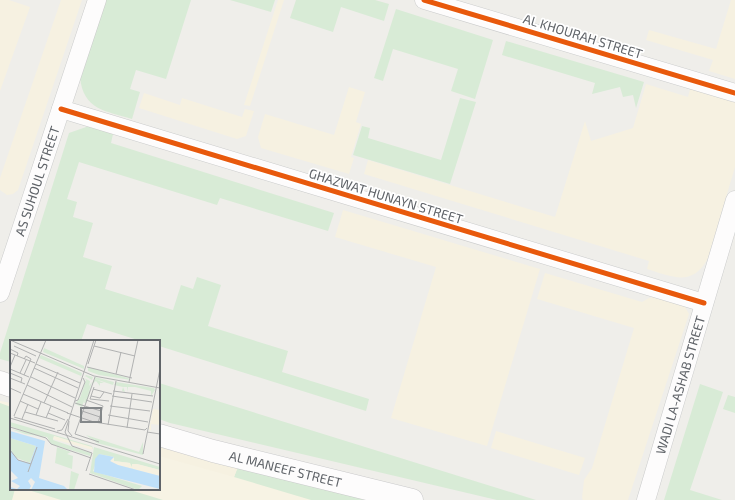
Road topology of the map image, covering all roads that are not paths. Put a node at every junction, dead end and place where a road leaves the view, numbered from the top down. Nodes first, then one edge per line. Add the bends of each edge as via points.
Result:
1 (97, 0) edge
2 (424, 0) edge
3 (735, 94) edge
4 (61, 109) junction
5 (735, 200) edge
6 (0, 293) edge
7 (704, 303) junction
8 (0, 382) edge
9 (10, 386) edge
10 (160, 435) edge
11 (412, 500) edge
12 (646, 500) edge

1 - 4 street, AS SUHOUL STREET
2 - 3 street, AL KHOURAH STREET
4 - 6 street, AS SUHOUL STREET
4 - 7 street, GHAZWAT HUNAYN STREET
5 - 7 street, WADI LA-ASHAB STREET
7 - 12 street, WADI LA-ASHAB STREET
8 - 9 street
10 - 11 street, AL MANEEF STREET via 213,451

